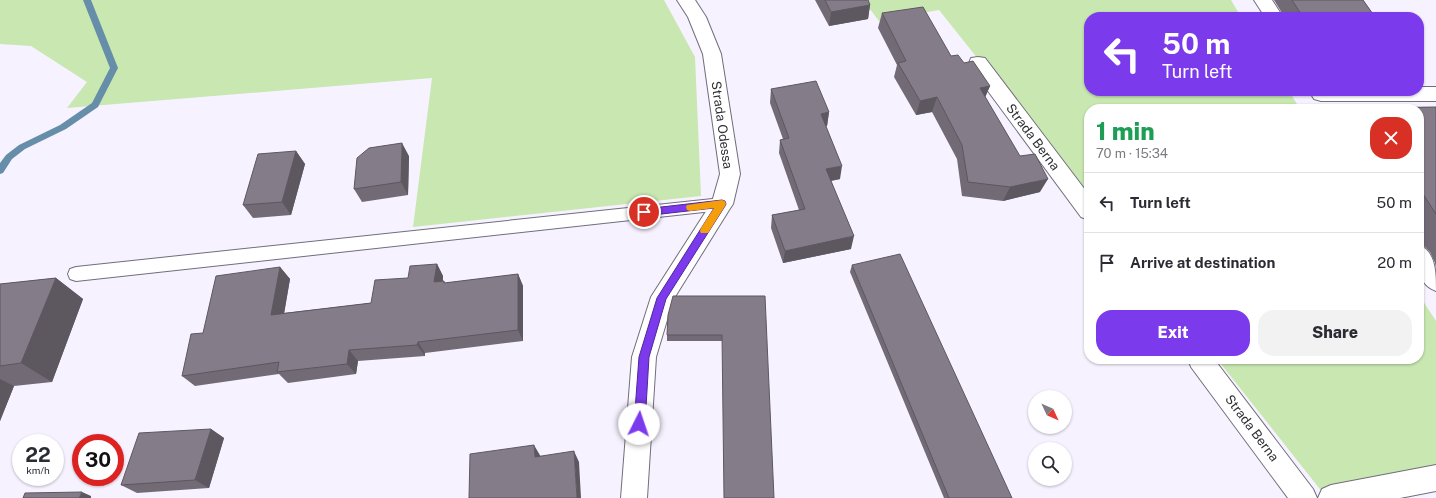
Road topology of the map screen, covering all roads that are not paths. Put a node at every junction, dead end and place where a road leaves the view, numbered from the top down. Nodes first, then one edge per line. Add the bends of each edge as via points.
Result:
1 (686, 0) edge
2 (1263, 0) edge
3 (1271, 12) edge
4 (978, 63) dead end
5 (1424, 94) edge
6 (1436, 94) edge
7 (1380, 96) edge
8 (1324, 98) edge
9 (722, 204) junction
10 (1084, 204) edge
11 (1424, 262) edge
12 (76, 274) dead end
13 (1436, 281) edge
14 (1204, 364) edge
15 (1436, 478) edge
16 (634, 498) edge
17 (1304, 498) edge
18 (1331, 498) edge

1 - 9 street, Strada Odessa via 697,17 712,54 730,174
2 - 3 street
4 - 10 street, Strada Berna
5 - 6 street
7 - 8 street
9 - 12 lane
9 - 16 street, Strada Odessa via 662,298 655,320 644,357
11 - 13 street
14 - 17 street, Strada Berna
15 - 18 street

